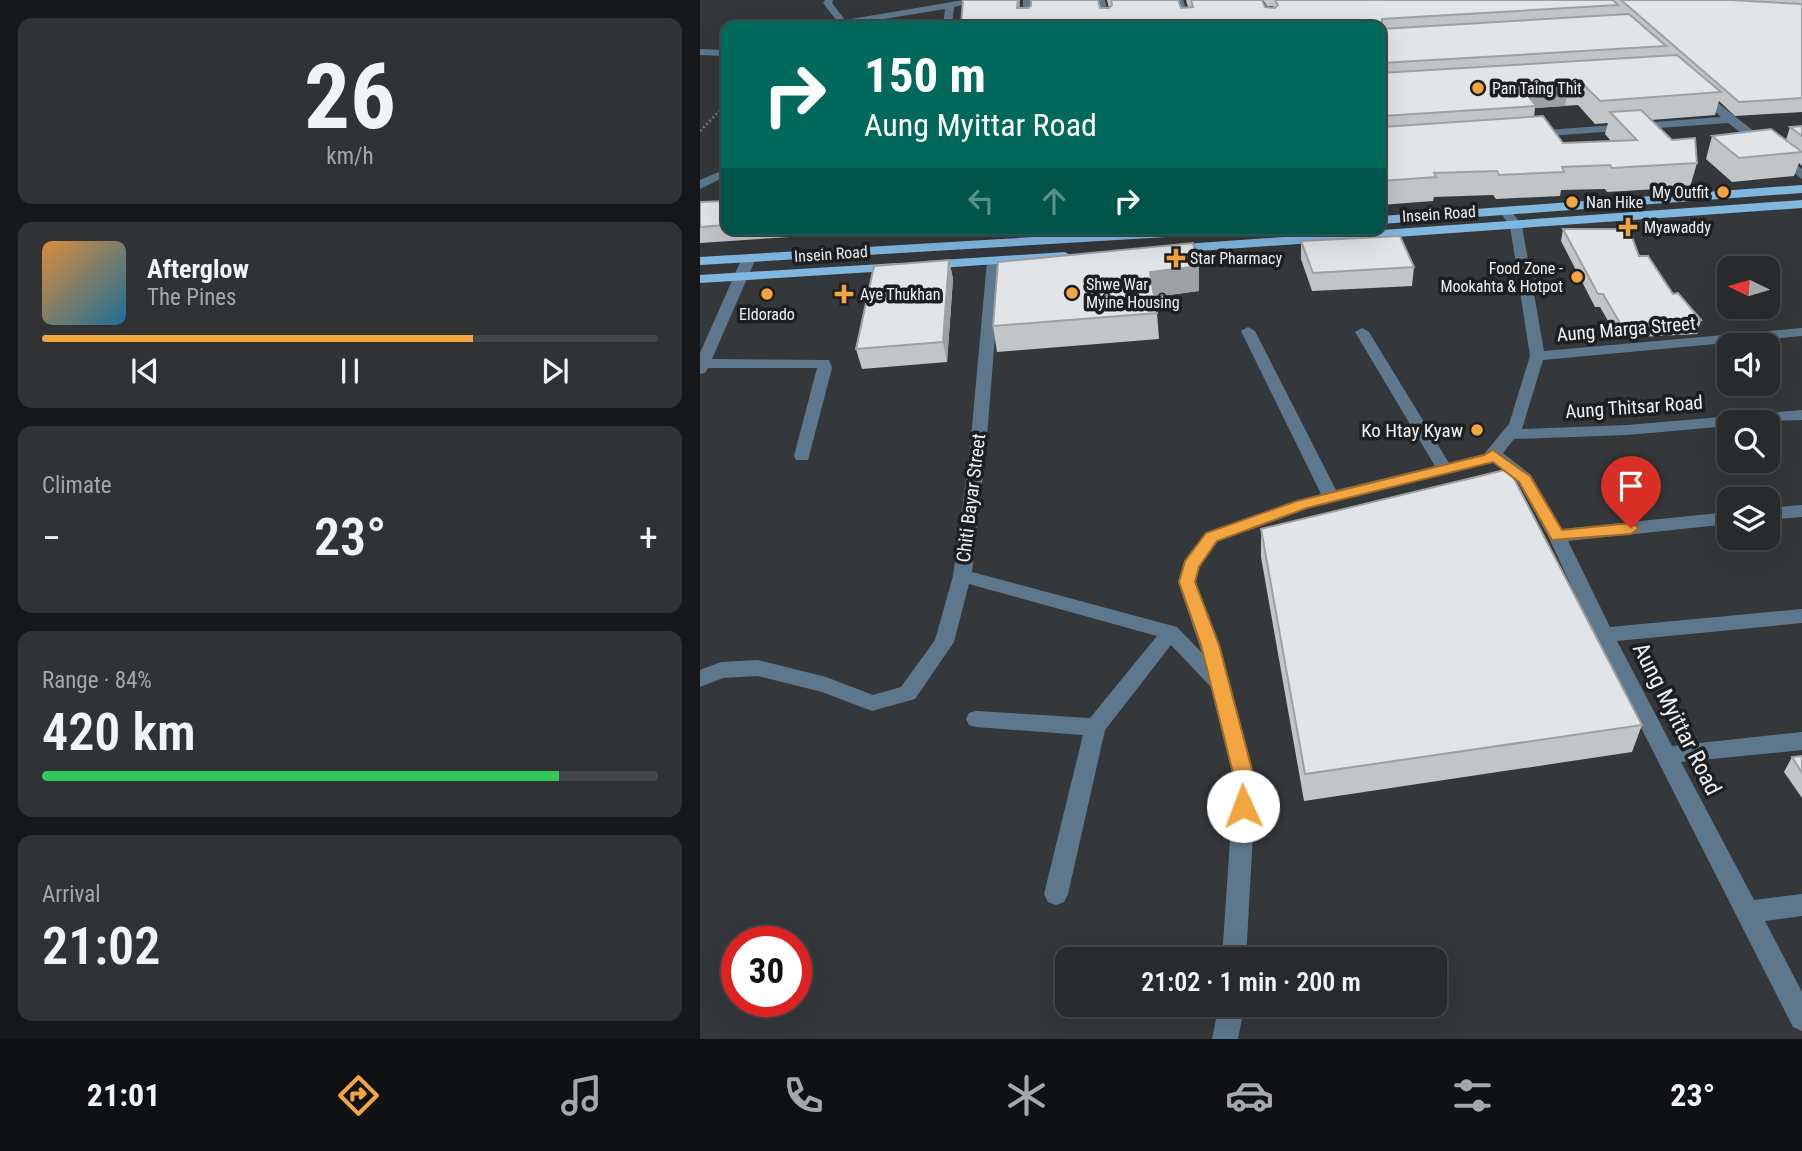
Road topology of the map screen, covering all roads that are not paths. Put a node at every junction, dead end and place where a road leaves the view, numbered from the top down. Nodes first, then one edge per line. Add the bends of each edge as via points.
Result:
1 (829, 0) edge
2 (980, 0) edge
3 (1027, 0) edge
4 (1101, 0) edge
5 (1179, 0) edge
6 (950, 5) junction
7 (885, 15) junction
8 (841, 21) edge
9 (854, 21) edge
10 (884, 21) edge
11 (948, 21) edge
12 (1027, 21) edge
13 (1106, 21) edge
14 (1186, 21) edge
15 (700, 52) edge
16 (721, 53) edge
17 (1686, 80) edge
18 (1730, 120) junction
19 (1520, 135) edge
20 (721, 174) edge
21 (1802, 175) edge
22 (700, 184) edge
23 (1802, 189) edge
24 (1802, 204) edge
25 (1506, 212) junction
26 (1386, 220) edge
27 (1516, 226) junction
28 (1386, 231) edge
29 (1133, 235) edge
30 (1338, 235) edge
31 (1157, 250) edge
32 (1075, 255) edge
33 (748, 258) junction
34 (700, 261) edge
35 (993, 261) junction
36 (742, 277) junction
37 (700, 279) edge
38 (1248, 331) dead end
39 (1362, 332) dead end
40 (1802, 332) edge
41 (1537, 356) junction
42 (701, 365) edge
43 (1801, 417) edge
44 (1510, 434) junction
45 (1493, 454) junction
46 (802, 456) dead end
47 (1445, 469) junction
48 (1331, 497) junction
49 (1802, 511) edge
50 (1780, 513) edge
51 (1717, 519) edge
52 (1557, 536) junction
53 (962, 576) junction
54 (1802, 616) edge
55 (1170, 632) junction
56 (1604, 635) junction
57 (700, 678) edge
58 (1220, 684) junction
59 (976, 719) dead end
60 (1095, 727) junction
61 (1802, 741) edge
62 (1668, 755) junction
63 (1056, 894) dead end
64 (1802, 905) edge
65 (1746, 912) junction
66 (1235, 947) edge
67 (1229, 1017) edge
68 (1802, 1018) edge
69 (1224, 1039) edge

1 - 8 street
2 - 6 street
3 - 12 street
4 - 13 street
5 - 14 street
6 - 7 street
6 - 11 street
7 - 9 street
7 - 10 street
15 - 16 street
17 - 18 street
18 - 19 street
18 - 21 street
20 - 22 street
23 - 25 main road, Insein Road
24 - 27 main road, Insein Road
25 - 26 main road, Insein Road
25 - 27 street
27 - 28 main road, Insein Road
27 - 41 street
29 - 33 main road, Insein Road
30 - 31 main road, Insein Road
32 - 35 main road, Insein Road
33 - 34 main road, Insein Road
33 - 36 street
35 - 36 main road, Insein Road
35 - 53 street, Chiti Bayar Street
36 - 37 main road, Insein Road
36 - 42 street
38 - 48 street
39 - 47 street
40 - 41 street, Aung Marga Street
41 - 44 street via 1517,425
42 - 46 street via 824,363
43 - 44 street, Aung Thitsar Road
44 - 45 street
45 - 47 street
45 - 52 street, Aung Myittar Road via 1524,479
47 - 48 street
48 - 58 street via 1212,537 1191,566 1187,582
49 - 50 street
51 - 52 street
52 - 56 street, Aung Myittar Road
53 - 55 street, Chiti Bayar Street
53 - 57 street via 944,642 908,693 872,703 826,685 758,668 721,670
54 - 56 street
55 - 58 street
55 - 60 street
56 - 62 street, Aung Myittar Road
58 - 66 street via 1245,781
59 - 60 street
60 - 63 street
61 - 62 street
62 - 65 street, Aung Myittar Road
64 - 65 street
65 - 68 street, Aung Myittar Road
67 - 69 street

